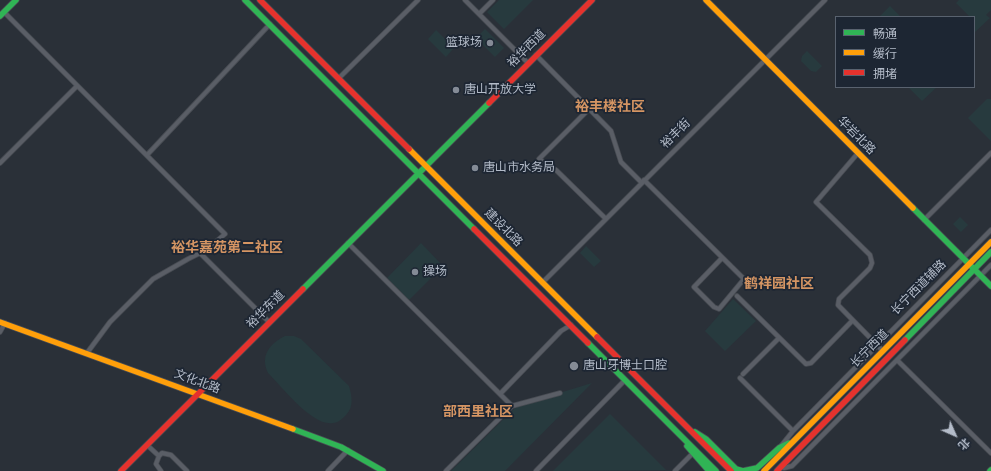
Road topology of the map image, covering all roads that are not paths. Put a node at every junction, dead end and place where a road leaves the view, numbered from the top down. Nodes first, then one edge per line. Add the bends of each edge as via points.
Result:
1 (16, 0) edge
2 (245, 0) edge
3 (260, 0) edge
4 (418, 0) edge
5 (465, 0) edge
6 (493, 0) edge
7 (592, 0) edge
8 (706, 0) edge
9 (825, 0) edge
10 (2, 14) edge
11 (479, 14) junction
12 (270, 24) junction
13 (536, 55) junction
14 (765, 59) junction
15 (528, 63) junction
16 (339, 78) junction
17 (77, 86) junction
18 (589, 109) junction
19 (858, 153) junction
20 (991, 153) edge
21 (147, 155) junction
22 (0, 163) edge
23 (426, 165) junction
24 (419, 172) junction
25 (643, 181) junction
26 (606, 219) junction
27 (924, 220) junction
28 (991, 230) edge
29 (991, 242) edge
30 (348, 243) junction
31 (991, 252) edge
32 (200, 254) junction
33 (722, 258) junction
34 (963, 259) junction
35 (969, 264) junction
36 (991, 265) edge
37 (974, 270) junction
38 (980, 276) junction
39 (542, 283) junction
40 (991, 286) edge
41 (737, 296) dead end
42 (852, 321) junction
43 (3, 322) edge
44 (270, 322) junction
45 (571, 325) junction
46 (0, 332) edge
47 (779, 338) junction
48 (877, 346) junction
49 (883, 351) junction
50 (86, 352) junction
51 (897, 360) junction
52 (744, 374) dead end
53 (740, 378) dead end
54 (625, 380) junction
55 (560, 393) dead end
56 (198, 394) junction
57 (500, 394) junction
58 (512, 406) junction
59 (685, 426) junction
60 (793, 431) junction
61 (678, 433) junction
62 (795, 440) junction
63 (147, 445) junction
64 (779, 448) junction
65 (348, 450) junction
66 (991, 453) edge
67 (692, 454) junction
68 (159, 456) junction
69 (789, 459) junction
70 (783, 470) edge
71 (121, 471) edge
72 (161, 471) edge
73 (187, 471) edge
74 (328, 471) edge
75 (383, 471) edge
76 (446, 471) edge
77 (536, 471) edge
78 (675, 471) edge
79 (709, 471) edge
80 (716, 471) edge
81 (731, 471) edge
82 (764, 471) edge
83 (777, 471) edge

1 - 10 main road
2 - 12 main road, 建设北路
3 - 16 main road, 建设北路
4 - 16 street
5 - 11 street
6 - 11 street
7 - 13 main road, 裕华西道
8 - 14 main road, 华岩北路
9 - 14 street, 裕丰街
10 - 17 street
11 - 15 street
12 - 21 street
12 - 24 main road, 建设北路
13 - 15 main road, 裕华西道
13 - 18 street
14 - 19 main road, 华岩北路
14 - 25 street, 裕丰街
15 - 23 main road, 裕华西道
16 - 23 main road, 建设北路
17 - 21 street
17 - 22 street
18 - 25 street via 611,131 621,162
18 - 26 street via 539,159 556,170
19 - 27 main road, 华岩北路
19 - 42 street via 816,202 872,259 870,268 838,302 839,308
20 - 27 street
21 - 32 street via 225,234
23 - 24 main road, 裕华东道
23 - 39 main road, 建设北路
24 - 30 main road, 裕华东道
24 - 45 main road, 建设北路
25 - 26 street, 裕丰街
25 - 33 street
26 - 39 street, 裕丰街
27 - 34 main road, 华岩北路
28 - 34 street, 长宁西道辅路
29 - 35 main road, 长宁西道
30 - 44 main road, 裕华东道
30 - 57 street
31 - 37 main road, 长宁西道
32 - 44 street
32 - 50 street via 188,258 153,280 110,322
33 - 33 street via 694,287 719,309 744,279
34 - 35 main road, 华岩北路
34 - 48 street, 长宁西道辅路
35 - 37 main road, 华岩北路
35 - 49 main road, 长宁西道
36 - 38 street
37 - 38 main road, 华岩北路
37 - 69 main road, 长宁西道
38 - 40 main road, 华岩北路
38 - 51 street
39 - 59 main road, 建设北路
41 - 47 street
42 - 47 street via 811,363 806,364
42 - 48 street
43 - 46 street
43 - 50 main road, 文化北路
44 - 56 main road, 裕华东道
45 - 54 main road, 建设北路
45 - 57 street via 561,331
47 - 52 street
48 - 49 street
48 - 60 street, 长宁西道辅路
49 - 62 main road, 长宁西道
50 - 56 main road, 文化北路
51 - 66 street
51 - 70 street via 792,466
53 - 60 street
54 - 61 main road, 建设北路
54 - 77 street
55 - 58 street
56 - 63 main road, 裕华东道
56 - 65 main road, 文化北路
57 - 58 street
58 - 76 street
59 - 64 main road via 706,439 736,469 744,471 757,468
59 - 81 main road, 建设北路
60 - 64 street, 长宁西道辅路
61 - 67 main road
61 - 80 main road, 建设北路
62 - 64 main road
62 - 82 main road, 长宁西道
63 - 68 street
63 - 71 main road, 裕华东道
65 - 74 street
65 - 75 main road, 文化北路
67 - 78 street
67 - 79 main road
68 - 72 street via 156,464
68 - 73 street via 162,453 171,455
69 - 70 main road
69 - 83 main road, 长宁西道

